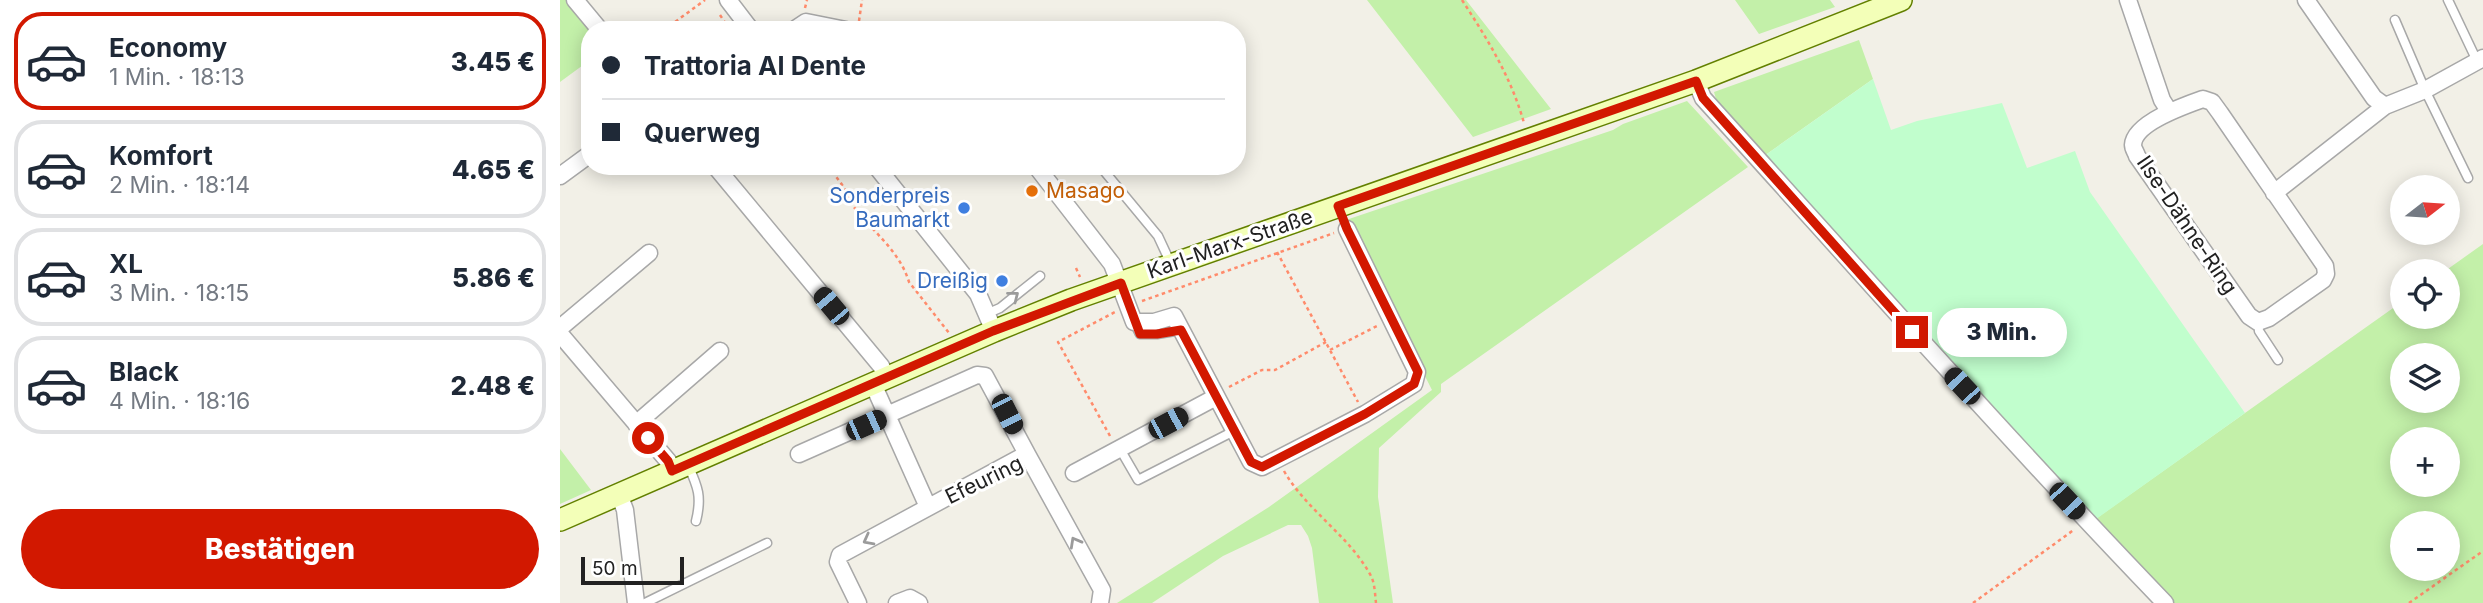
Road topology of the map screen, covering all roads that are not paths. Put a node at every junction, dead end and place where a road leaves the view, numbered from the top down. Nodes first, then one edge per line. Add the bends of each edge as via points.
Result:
1 (575, 0) edge
2 (1901, 0) edge
3 (2128, 0) edge
4 (2306, 0) edge
5 (2448, 0) edge
6 (722, 5) edge
7 (2395, 20) dead end
8 (592, 21) edge
9 (741, 21) edge
10 (2480, 59) edge
11 (1696, 81) junction
12 (2425, 90) junction
13 (2385, 106) junction
14 (2169, 111) junction
15 (581, 161) edge
16 (722, 175) edge
17 (883, 175) edge
18 (1044, 175) edge
19 (1107, 175) edge
20 (560, 176) edge
21 (2468, 178) dead end
22 (2274, 193) junction
23 (1342, 217) junction
24 (649, 253) dead end
25 (1171, 264) junction
26 (1040, 276) dead end
27 (1121, 283) junction
28 (990, 322) junction
29 (2259, 322) junction
30 (560, 328) edge
31 (560, 334) edge
32 (720, 351) dead end
33 (2277, 360) dead end
34 (880, 381) junction
35 (1215, 396) junction
36 (888, 415) junction
37 (636, 424) junction
38 (1234, 431) junction
39 (1119, 449) junction
40 (799, 454) dead end
41 (1027, 454) junction
42 (680, 468) junction
43 (1074, 473) dead end
44 (619, 494) junction
45 (928, 507) junction
46 (560, 520) edge
47 (696, 521) dead end
48 (767, 543) dead end
49 (636, 603) edge
50 (645, 603) edge
51 (858, 603) edge
52 (897, 603) edge
53 (919, 603) edge
54 (1100, 603) edge
55 (2165, 603) edge

1 - 8 street
2 - 11 main road, Karl-Marx-Straße via 1725,63
3 - 14 street
4 - 13 street via 2374,98
5 - 10 lane
6 - 9 street
7 - 12 lane
10 - 12 street
11 - 23 main road, Karl-Marx-Straße
11 - 55 street via 1703,98 1882,299
12 - 13 street
12 - 21 lane
13 - 22 street
14 - 22 street, Ilse-Dähne-Ring via 2203,99 2212,102
14 - 29 street, Ilse-Dähne-Ring via 2137,134 2133,144 2137,156 2249,316
15 - 20 street
16 - 34 street via 881,366
17 - 28 street via 978,294
18 - 27 street via 1112,264
19 - 25 lane via 1158,236
22 - 29 street, Ilse-Dähne-Ring via 2326,274
23 - 25 main road, Karl-Marx-Straße
23 - 38 street via 1418,372 1417,379 1365,414 1262,467 1251,462
24 - 30 street
25 - 27 main road, Karl-Marx-Straße
28 -> 26 lane via 1000,307
27 - 28 main road, Karl-Marx-Straße
27 - 35 street via 1134,321 1174,316
28 - 34 main road, Karl-Marx-Straße
29 - 33 lane via 2259,331
31 - 37 street
32 - 37 street
34 - 36 street
34 - 42 main road, Karl-Marx-Straße
35 - 38 street
35 - 39 street
36 - 40 street
36 - 41 street via 977,375 985,376
36 - 45 street
37 - 42 street via 668,461
38 - 39 lane via 1138,480
39 - 43 street
41 - 45 street, Efeuring
54 -> 41 street, Efeuring via 1102,590
42 - 44 main road, Karl-Marx-Straße
42 - 47 lane via 698,491
44 - 46 main road, Karl-Marx-Straße
44 - 49 street
45 -> 51 street, Efeuring via 840,555 838,562
48 - 50 lane
52 - 53 street via 910,598

